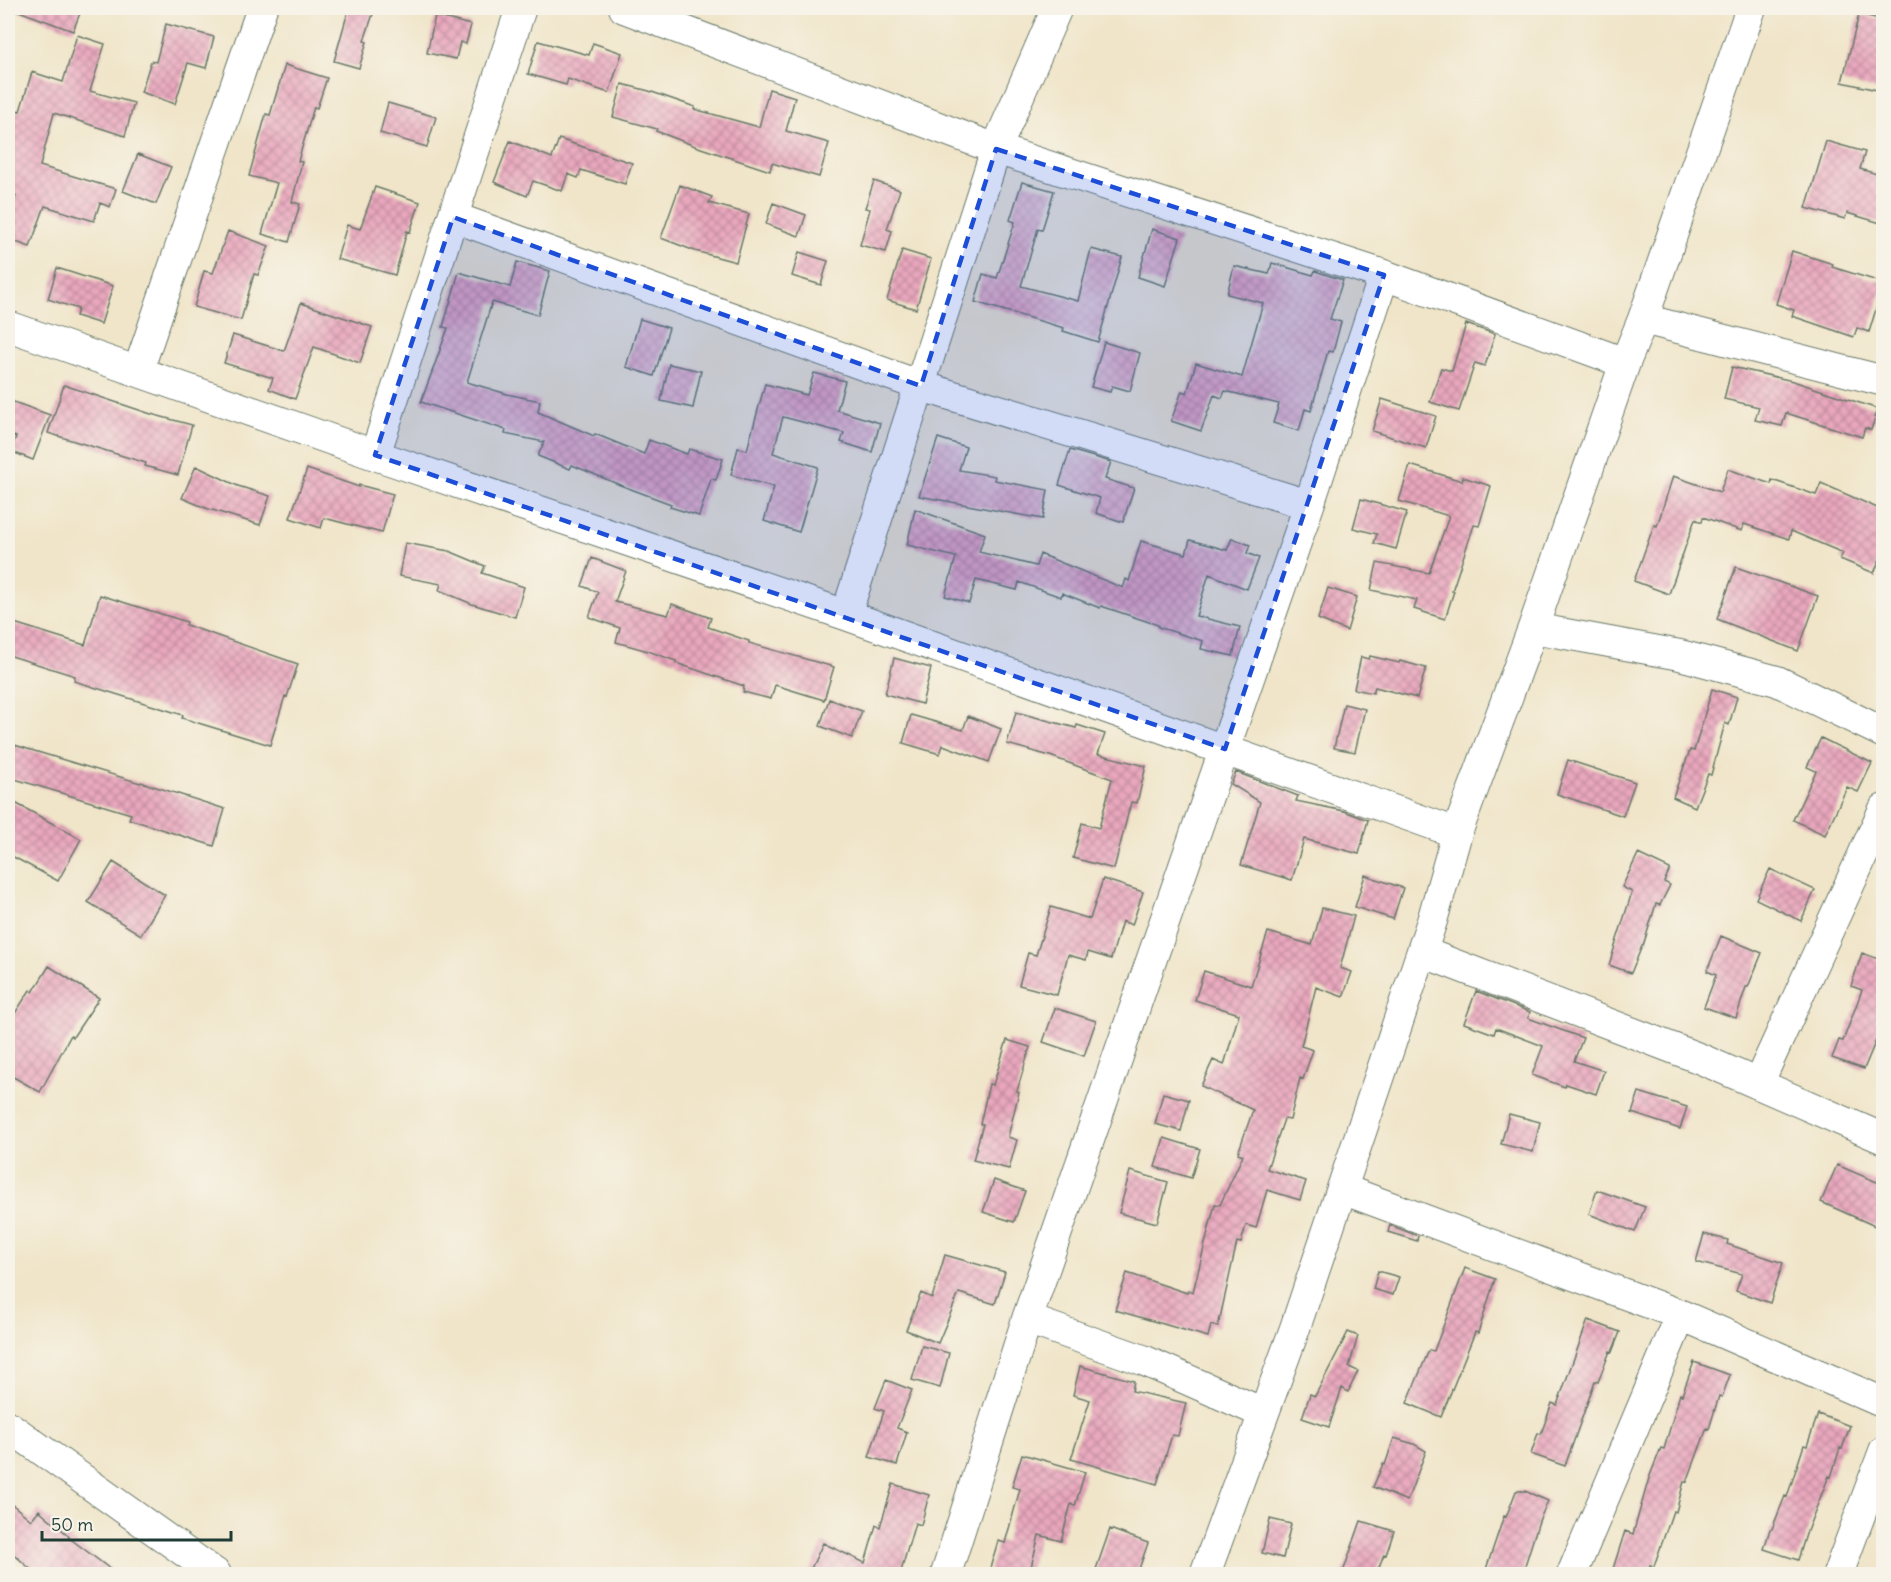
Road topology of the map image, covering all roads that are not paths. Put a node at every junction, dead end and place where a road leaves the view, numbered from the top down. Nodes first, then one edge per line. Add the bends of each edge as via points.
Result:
1 (262, 8) edge
2 (521, 8) edge
3 (624, 8) edge
4 (1057, 8) edge
5 (1751, 8) edge
6 (996, 149) junction
7 (453, 217) junction
8 (1383, 275) junction
9 (1643, 319) junction
10 (8, 326) edge
11 (1625, 363) junction
12 (138, 371) junction
13 (1884, 381) edge
14 (921, 386) junction
15 (375, 455) junction
16 (1309, 505) junction
17 (846, 615) junction
18 (1533, 628) junction
19 (1884, 733) edge
20 (1225, 749) junction
21 (1884, 809) edge
22 (1457, 833) junction
23 (1422, 952) junction
24 (1758, 1084) junction
25 (1884, 1139) edge
26 (1342, 1189) junction
27 (1681, 1315) junction
28 (1027, 1319) junction
29 (1884, 1403) edge
30 (1263, 1413) junction
31 (8, 1426) edge
32 (1884, 1451) edge
33 (216, 1575) edge
34 (946, 1575) edge
35 (1205, 1575) edge
36 (1572, 1575) edge
37 (1838, 1575) edge

1 - 12 street
2 - 7 street
3 - 6 street
4 - 6 street
5 - 9 street
6 - 8 street
6 - 14 street
7 - 14 street
7 - 15 street
8 - 11 street
8 - 16 street
9 - 11 street
9 - 13 street
10 - 12 street
11 - 18 street
12 - 15 street
14 - 16 street
14 - 17 street
15 - 17 street
16 - 20 street
17 - 20 street
18 - 19 street via 1680,655 1777,681
18 - 22 street
20 - 22 street
20 - 28 street
21 - 24 street
22 - 23 street
23 - 24 street
23 - 26 street
24 - 25 street
26 - 27 street
26 - 30 street
27 - 29 street
27 - 36 street
28 - 30 street via 1143,1360
28 - 34 street
30 - 35 street
31 - 33 street
32 - 37 street

